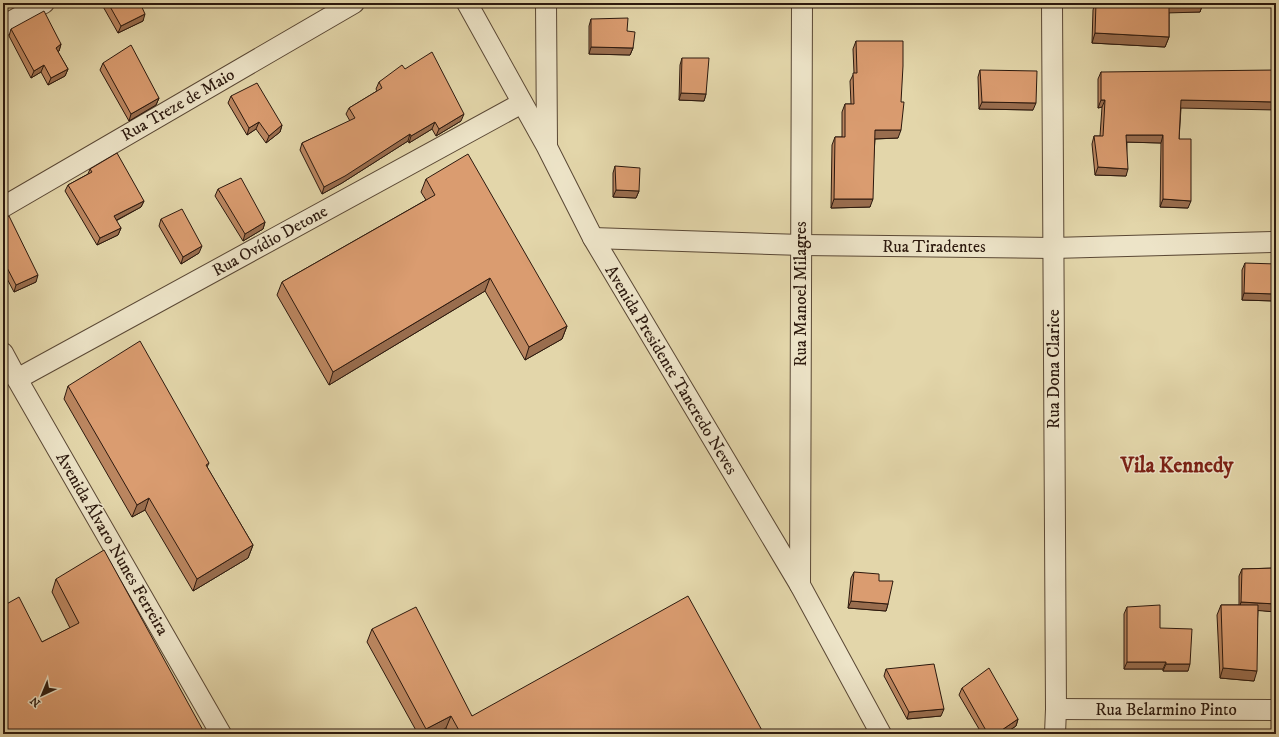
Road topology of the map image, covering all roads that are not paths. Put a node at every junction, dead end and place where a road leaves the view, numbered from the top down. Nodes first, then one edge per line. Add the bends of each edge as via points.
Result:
1 (44, 3) edge
2 (354, 3) edge
3 (467, 3) edge
4 (546, 3) edge
5 (802, 3) edge
6 (1052, 3) edge
7 (3, 26) edge
8 (522, 103) junction
9 (547, 147) junction
10 (3, 207) edge
11 (592, 238) junction
12 (1276, 242) edge
13 (802, 245) junction
14 (1053, 248) junction
15 (3, 353) edge
16 (17, 379) junction
17 (800, 585) junction
18 (1056, 709) junction
19 (1276, 710) edge
20 (221, 734) edge
21 (881, 734) edge
22 (1055, 734) edge

1 - 7 street
2 - 10 street, Rua Treze de Maio
3 - 8 street, Avenida Presidente Tancredo Neves
4 - 9 street
5 - 13 street, Rua Manoel Milagres
6 - 14 street, Rua Dona Clarice
8 - 9 street, Avenida Presidente Tancredo Neves
8 - 16 street, Rua Ovídio Detone
9 - 11 street, Avenida Presidente Tancredo Neves
11 - 13 street, Rua Tiradentes
11 - 17 street, Avenida Presidente Tancredo Neves
12 - 14 street, Rua Tiradentes
13 - 14 street, Rua Tiradentes
13 - 17 street, Rua Manoel Milagres
14 - 18 street, Rua Dona Clarice
15 - 16 street, Avenida Álvaro Nunes Ferreira
16 - 20 street, Avenida Álvaro Nunes Ferreira
17 - 21 street, Avenida Presidente Tancredo Neves
18 - 19 street, Rua Belarmino Pinto
18 - 22 street, Rua Dona Clarice

